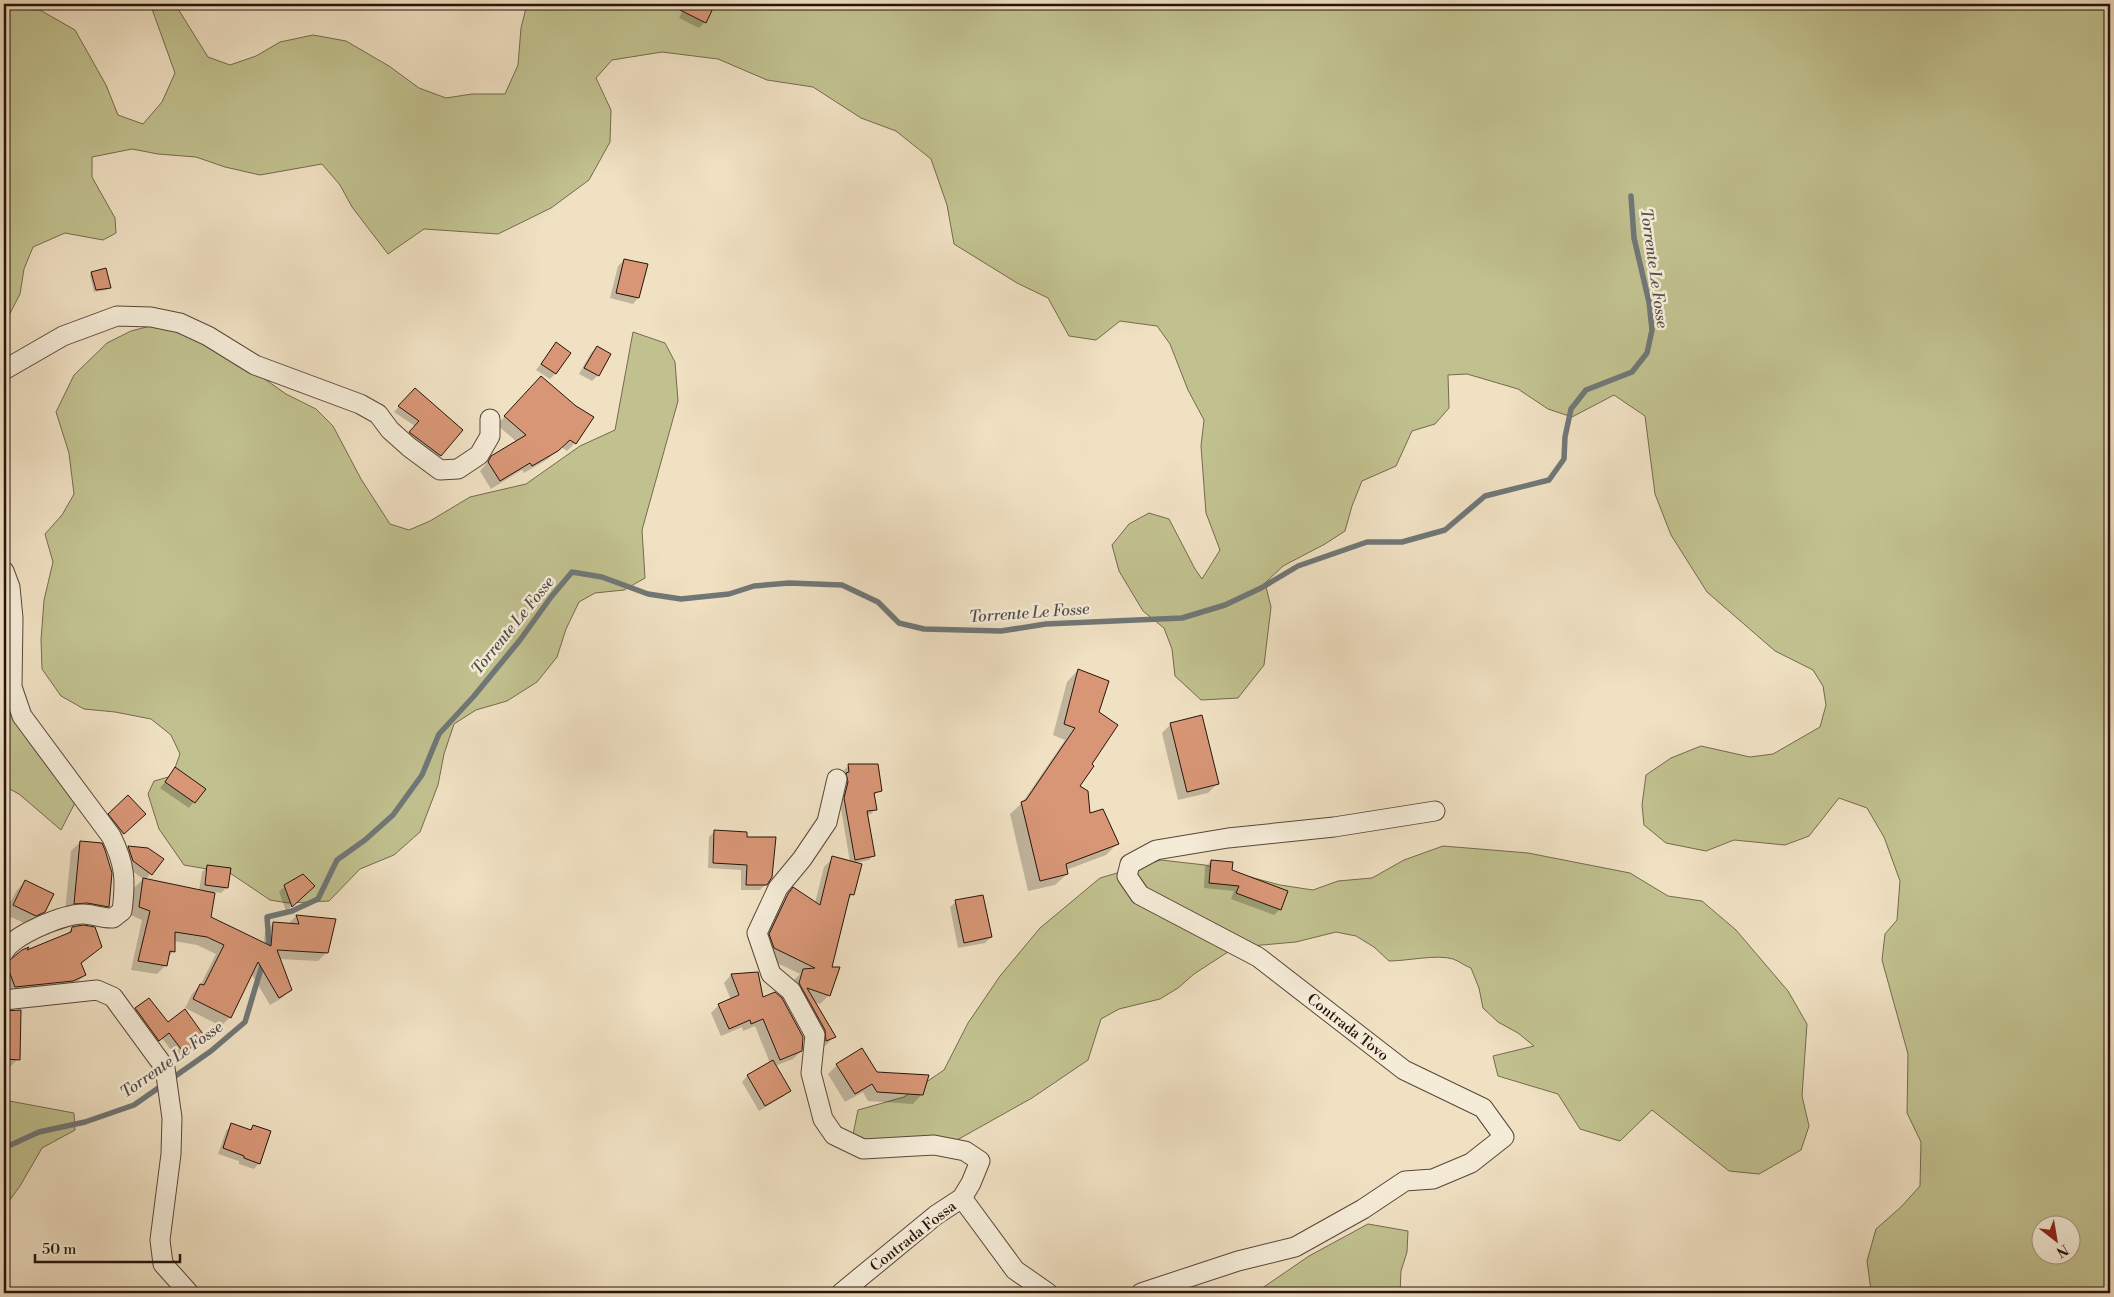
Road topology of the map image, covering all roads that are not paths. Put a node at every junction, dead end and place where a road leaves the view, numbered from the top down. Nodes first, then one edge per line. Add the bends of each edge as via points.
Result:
1 (4, 370) edge
2 (490, 419) dead end
3 (4, 571) edge
4 (837, 779) dead end
5 (1435, 811) dead end
6 (4, 952) edge
7 (4, 1000) edge
8 (962, 1198) junction
9 (189, 1293) edge
10 (841, 1293) edge
11 (1048, 1293) edge
12 (1141, 1293) edge

1 - 2 street via 64,336 117,316 150,317 180,323 255,365 360,404 378,414 390,430 440,470 458,470 479,456 490,436
3 - 6 street via 10,588 13,618 12,687 22,716 111,836 120,854 125,876 122,911 114,918 80,914 56,920 21,935
4 - 8 street via 827,822 778,888 757,933 771,974 791,991 815,1035 811,1073 823,1119 834,1135 863,1149 934,1145 965,1151 980,1162
5 - 12 street, Contrada Tovo via 1156,850 1130,864 1127,876 1140,895 1258,957 1404,1070 1483,1108 1504,1137 1472,1163 1433,1179 1405,1181 1296,1247 1238,1260
7 - 9 street via 97,990 113,997 165,1068 172,1118 171,1154 160,1240 163,1264
8 - 10 street, Contrada Fossa via 936,1215
8 - 11 street via 1015,1270

